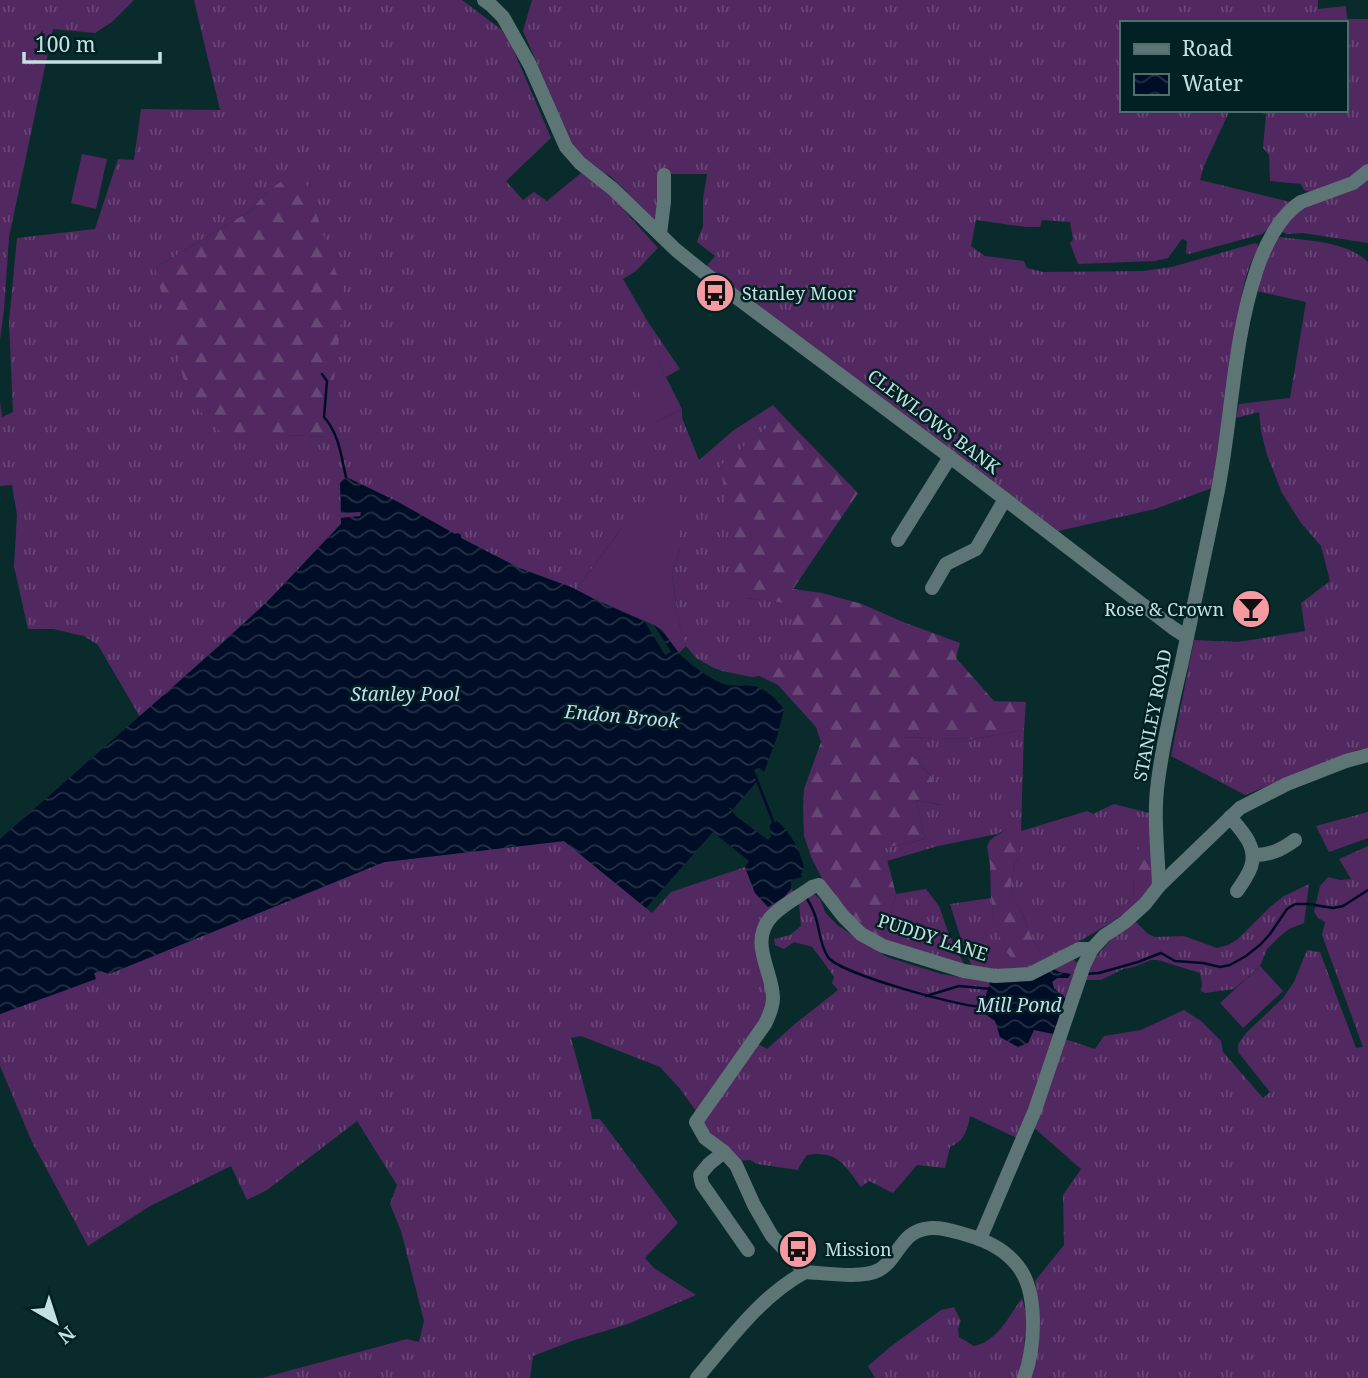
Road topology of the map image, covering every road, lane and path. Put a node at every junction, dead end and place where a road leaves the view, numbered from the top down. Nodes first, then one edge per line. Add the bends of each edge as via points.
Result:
1 (484, 0) edge
2 (1368, 171) edge
3 (664, 175) dead end
4 (660, 234) junction
5 (950, 457) junction
6 (1005, 499) junction
7 (898, 540) dead end
8 (932, 588) dead end
9 (1187, 637) junction
10 (1368, 755) edge
11 (1230, 817) junction
12 (1295, 840) dead end
13 (1253, 855) junction
14 (1159, 886) junction
15 (1237, 891) dead end
16 (1092, 949) junction
17 (724, 1153) junction
18 (980, 1239) junction
19 (748, 1250) dead end
20 (805, 1272) junction
21 (697, 1378) edge
22 (1024, 1378) edge

1 - 4 street, CLEWLOWS BANK via 503,17 516,39 566,147
2 - 9 street, STANLEY ROAD via 1353,183 1293,207 1264,250 1245,309 1218,489
3 - 4 street
4 - 5 street, CLEWLOWS BANK via 717,283
5 - 6 street, CLEWLOWS BANK
5 - 7 street
6 - 8 street via 976,549 946,565
6 - 9 street, CLEWLOWS BANK
9 - 14 street, STANLEY ROAD via 1158,782
10 - 11 street via 1287,784
11 - 13 street via 1250,842
11 - 14 street
12 - 13 street via 1269,855
13 - 15 street
14 - 16 street via 1145,904
16 - 17 street, PUDDY LANE via 1079,949 1030,974 995,976 964,971 883,946 861,934 819,885 804,893 771,916 761,939 774,997 765,1024 696,1122 705,1138
16 - 18 street via 1035,1110
17 - 19 street via 700,1175 702,1184
17 - 20 street, PUDDY LANE via 736,1165 772,1236
18 - 20 street via 930,1228 916,1232 887,1264 868,1274
18 - 22 street via 1017,1264 1030,1294 1033,1332
20 - 21 street via 768,1298

